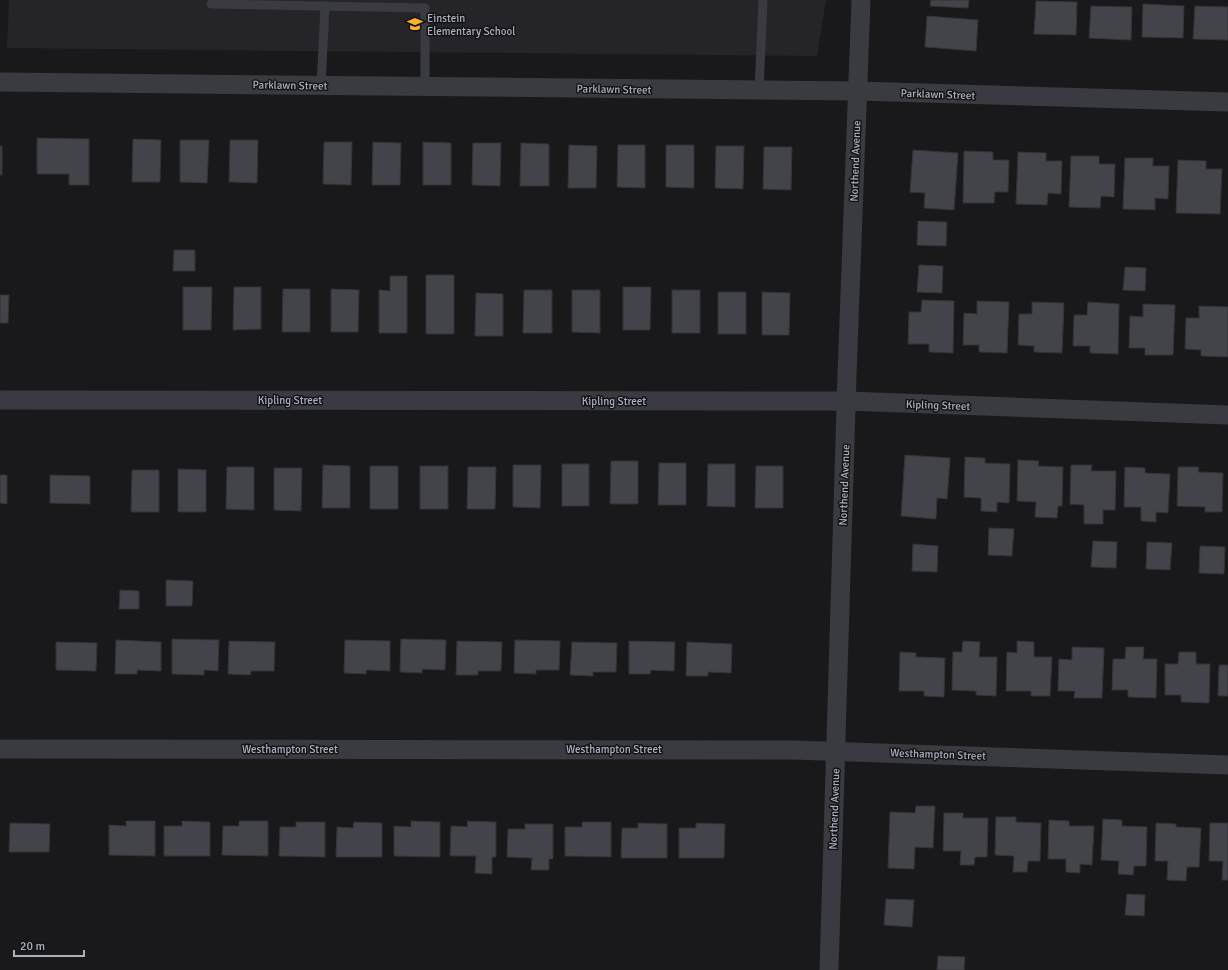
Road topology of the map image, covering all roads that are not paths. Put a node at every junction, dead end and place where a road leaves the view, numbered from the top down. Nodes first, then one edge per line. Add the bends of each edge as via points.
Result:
1 (763, 0) edge
2 (861, 0) edge
3 (211, 4) dead end
4 (325, 6) junction
5 (0, 82) edge
6 (321, 86) junction
7 (425, 87) junction
8 (759, 90) junction
9 (857, 91) junction
10 (1228, 102) edge
11 (0, 400) edge
12 (847, 401) junction
13 (1228, 415) edge
14 (0, 749) edge
15 (836, 751) junction
16 (1228, 765) edge
17 (829, 970) edge

1 - 8 lane
2 - 9 street, Northend Avenue
3 - 4 lane
4 - 6 lane
4 - 7 lane via 425,8
5 - 6 street, Parklawn Street
6 - 7 street, Parklawn Street
7 - 8 street, Parklawn Street
8 - 9 street, Parklawn Street
9 - 10 street, Parklawn Street
9 - 12 street, Northend Avenue
11 - 12 street, Kipling Street
12 - 13 street, Kipling Street
12 - 15 street, Northend Avenue
14 - 15 street, Westhampton Street
15 - 16 street, Westhampton Street
15 - 17 street, Northend Avenue

